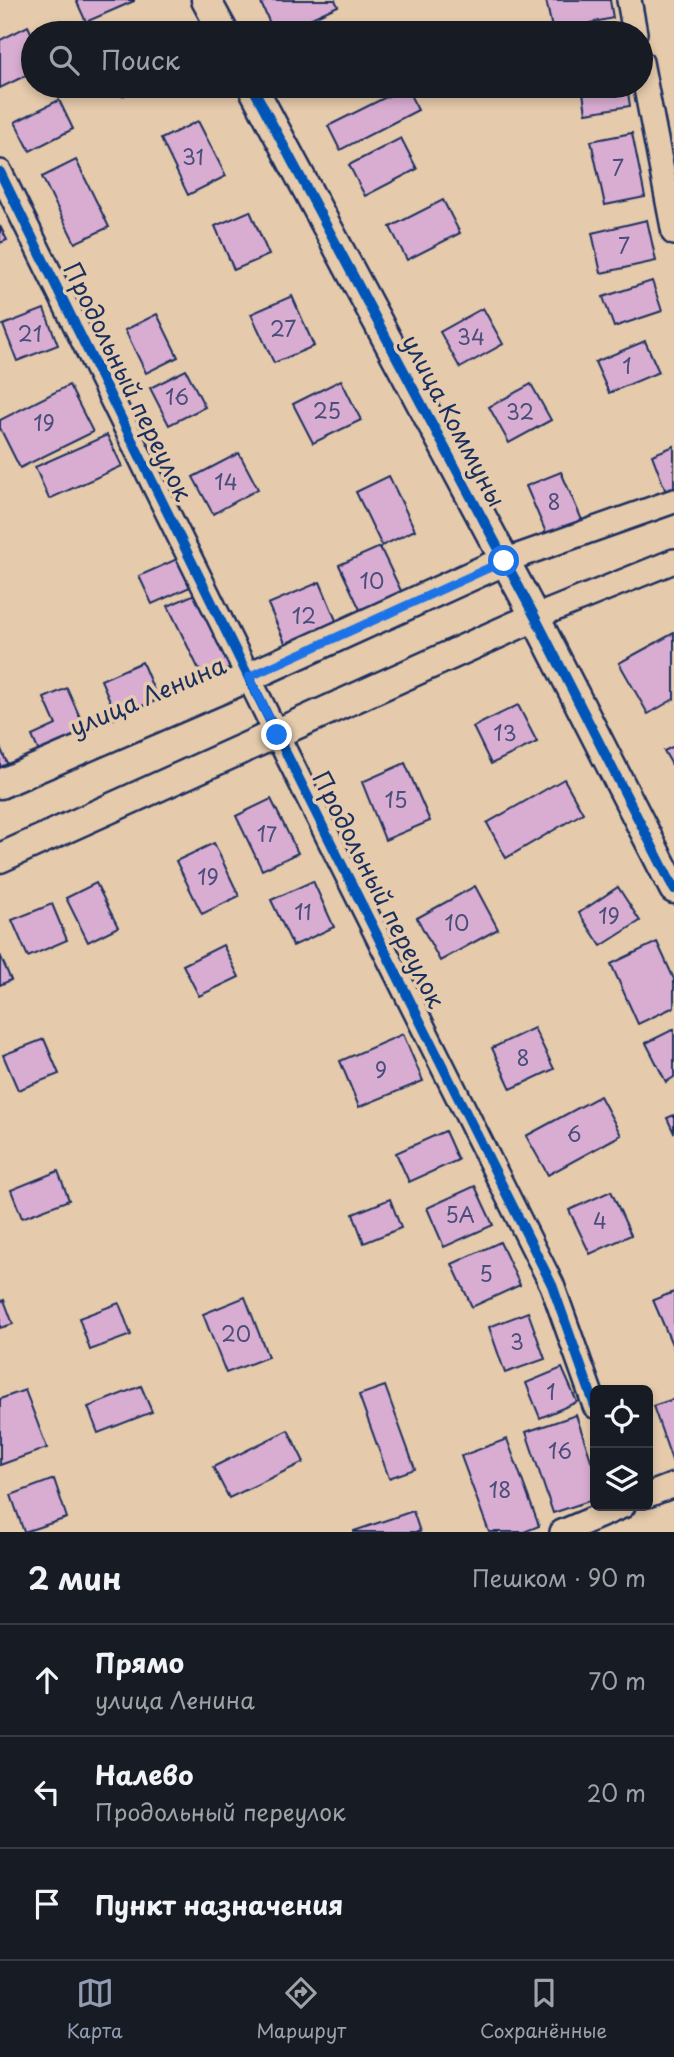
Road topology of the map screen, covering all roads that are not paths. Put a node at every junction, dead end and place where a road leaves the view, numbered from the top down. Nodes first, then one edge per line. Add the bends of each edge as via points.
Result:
1 (206, 0) edge
2 (629, 0) edge
3 (217, 21) edge
4 (633, 21) edge
5 (258, 98) edge
6 (648, 98) edge
7 (0, 172) edge
8 (674, 233) edge
9 (674, 501) edge
10 (504, 561) junction
11 (674, 561) edge
12 (535, 617) junction
13 (249, 677) junction
14 (277, 735) junction
15 (0, 784) edge
16 (0, 859) edge
17 (674, 889) edge
18 (590, 1392) edge
19 (611, 1511) edge
20 (562, 1532) edge

1 - 3 street
2 - 4 street
5 - 10 street, улица Коммуны
6 - 8 street
7 - 13 street, Продольный переулок
9 - 10 street, улица Ленина
10 - 12 street, улица Коммуны
10 - 13 street, улица Ленина
11 - 12 street
12 - 14 street
12 - 17 street, улица Коммуны
13 - 14 street, Продольный переулок
13 - 15 street, улица Ленина
14 - 16 street
14 - 18 street, Продольный переулок via 552,1285
19 - 20 street

